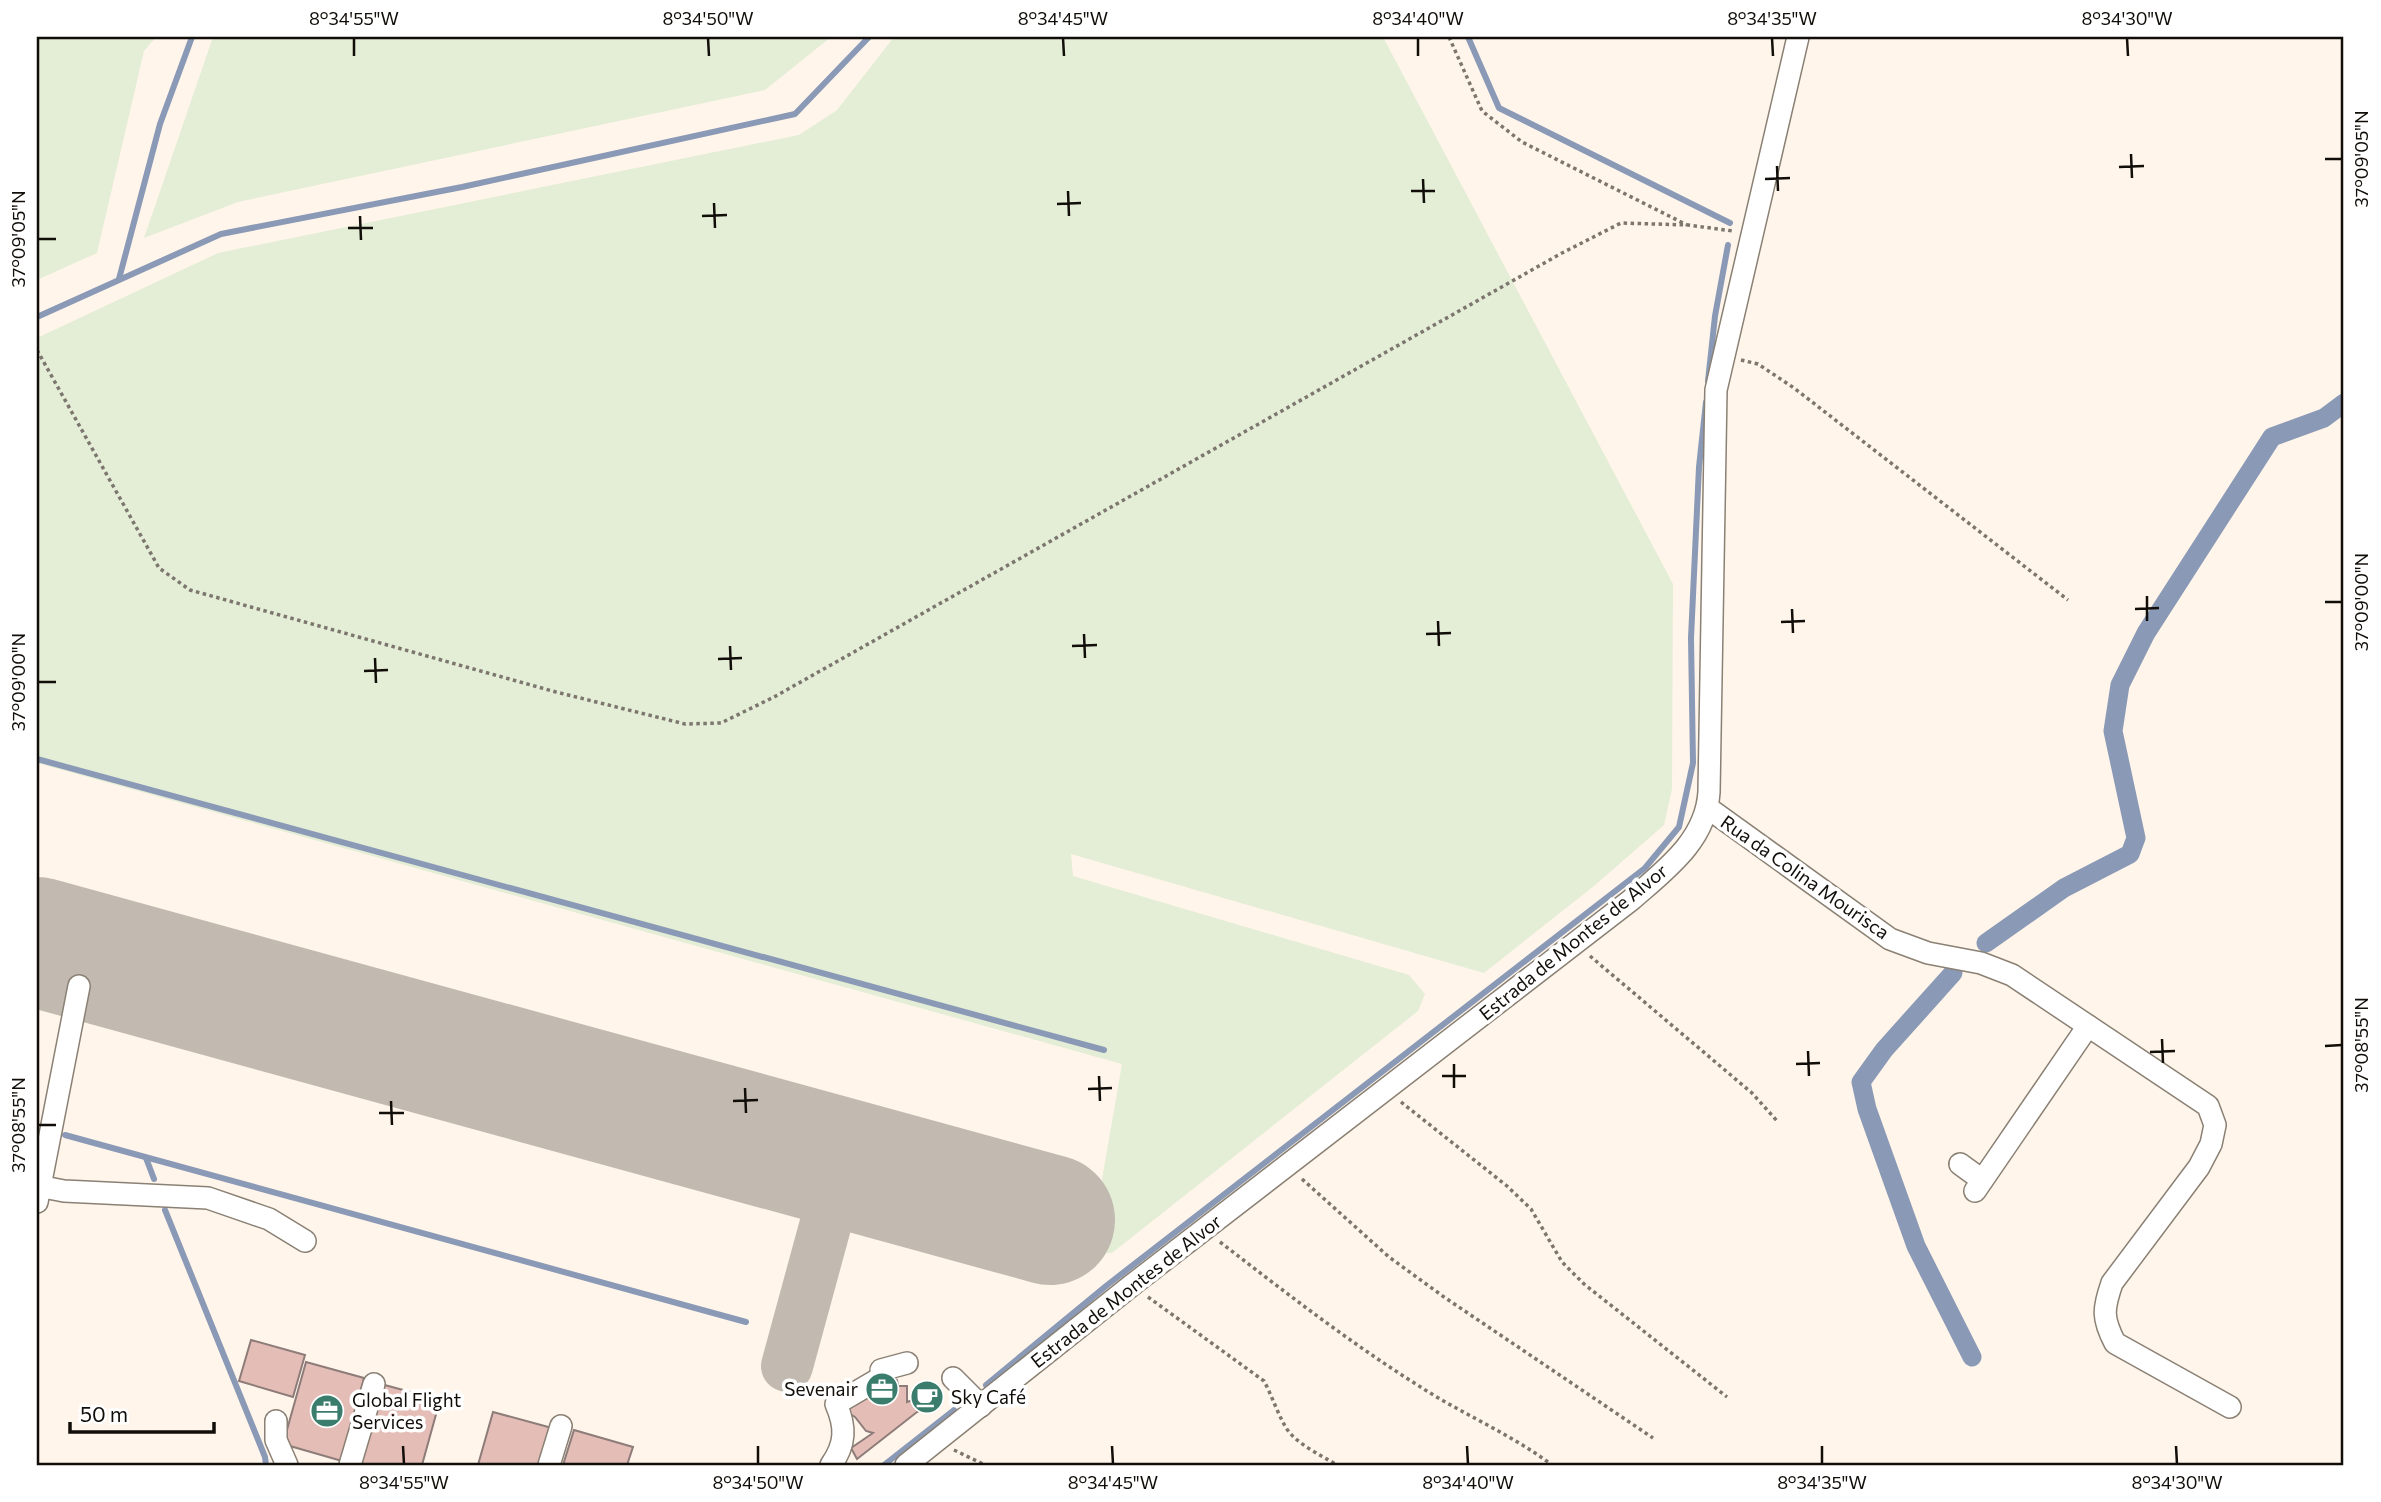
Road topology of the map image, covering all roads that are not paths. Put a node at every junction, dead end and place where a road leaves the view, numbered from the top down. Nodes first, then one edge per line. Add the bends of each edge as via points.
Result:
1 (1798, 37) edge
2 (1708, 808) junction
3 (79, 986) dead end
4 (2088, 1026) junction
5 (1960, 1164) dead end
6 (38, 1194) edge
7 (305, 1241) dead end
8 (907, 1363) dead end
9 (953, 1378) dead end
10 (374, 1384) dead end
11 (981, 1406) junction
12 (2230, 1407) dead end
13 (276, 1422) dead end
14 (561, 1426) dead end
15 (287, 1465) edge
16 (350, 1465) edge
17 (549, 1465) edge
18 (831, 1465) edge
19 (906, 1465) edge

1 - 2 street, Estrada de Montes de Alvor via 1716,390
2 - 4 street, Rua da Colina Mourisca via 1890,939 2012,975
2 - 11 street, Estrada de Montes de Alvor via 1682,855 1631,900
3 - 6 street
4 - 5 street via 1978,1185
4 - 12 street, Rua da Colina Mourisca via 2208,1107 2215,1125 2199,1167 2112,1283 2104,1305 2108,1328 2115,1343
6 - 7 street via 64,1191 208,1198 269,1219
8 - 18 street via 881,1370 882,1377 836,1404 844,1441
9 - 11 street
10 - 16 street
11 - 19 street, Estrada de Montes de Alvor
13 - 15 street via 276,1440
14 - 17 street

